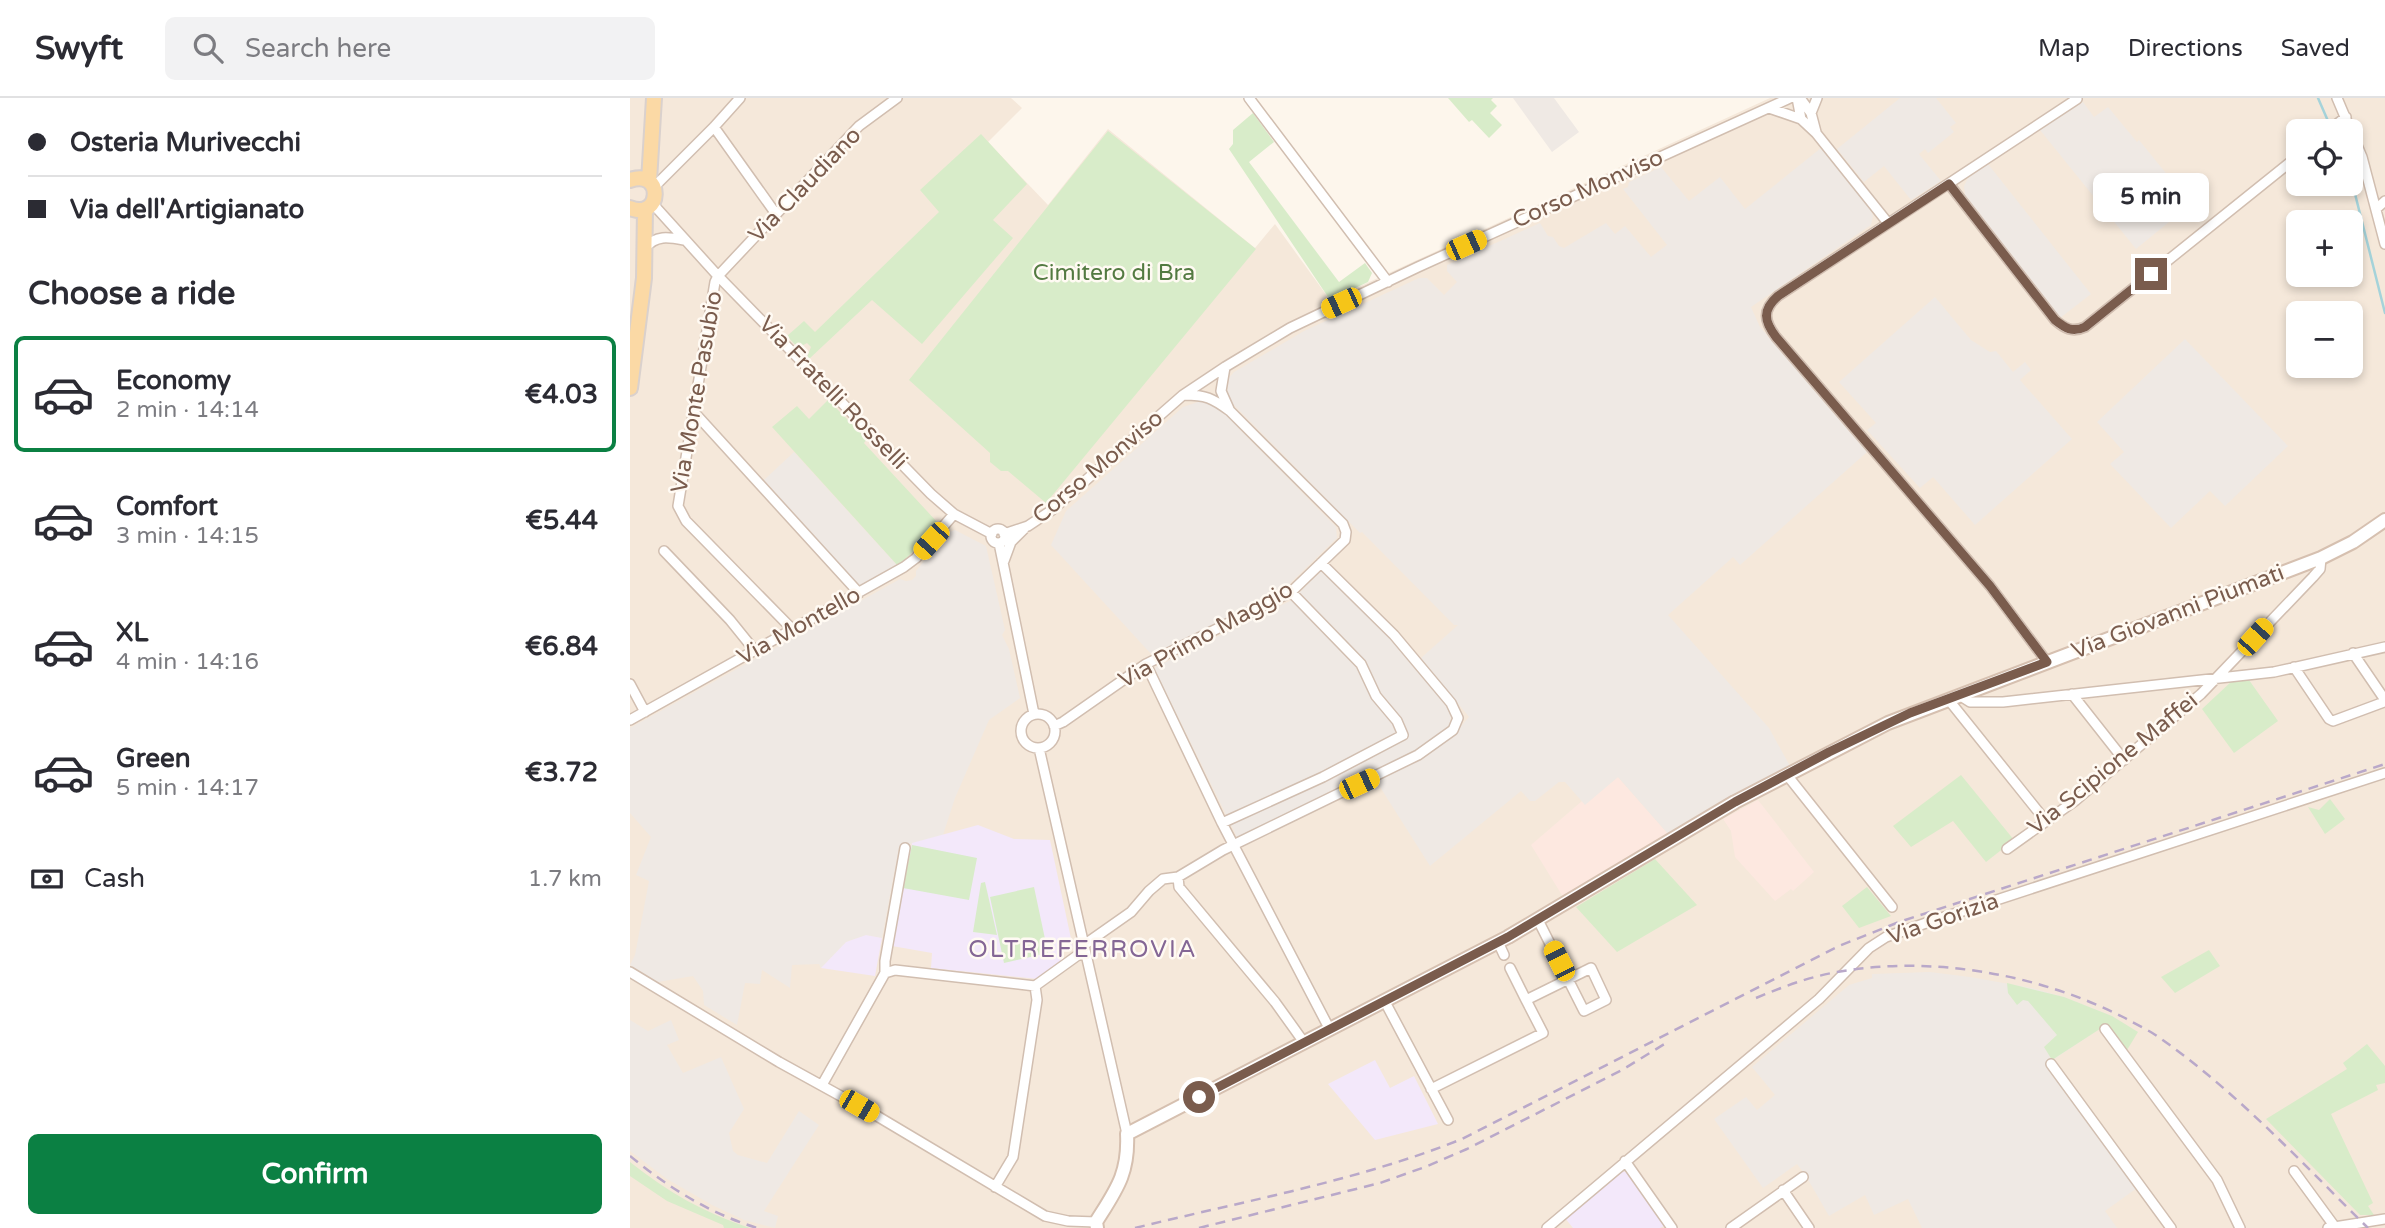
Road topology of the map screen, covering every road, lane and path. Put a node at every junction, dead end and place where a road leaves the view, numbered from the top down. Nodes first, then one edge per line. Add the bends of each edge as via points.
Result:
1 (654, 98) edge
2 (740, 98) edge
3 (897, 98) edge
4 (1249, 98) edge
5 (1790, 98) edge
6 (1798, 98) edge
7 (1817, 98) edge
8 (2337, 98) edge
9 (2077, 99) edge
10 (1769, 108) junction
11 (1811, 113) junction
12 (2346, 117) junction
13 (1801, 119) junction
14 (2344, 119) edge
15 (714, 127) junction
16 (1816, 133) junction
17 (2286, 166) edge
18 (642, 182) edge
19 (1949, 184) junction
20 (2385, 201) edge
21 (641, 208) edge
22 (2376, 209) junction
23 (776, 214) junction
24 (1888, 223) junction
25 (684, 240) junction
26 (2385, 244) edge
27 (645, 248) junction
28 (718, 276) junction
29 (1388, 282) junction
30 (1224, 367) junction
31 (1206, 379) junction
32 (630, 388) edge
33 (1221, 391) junction
34 (1183, 395) junction
35 (1212, 398) junction
36 (693, 411) junction
37 (1230, 411) junction
38 (954, 514) junction
39 (2385, 520) edge
40 (1028, 526) junction
41 (1001, 539) junction
42 (664, 551) dead end
43 (2321, 558) junction
44 (1321, 563) junction
45 (1003, 566) junction
46 (1291, 592) junction
47 (859, 593) junction
48 (793, 630) junction
49 (2385, 647) edge
50 (755, 651) junction
51 (2353, 653) junction
52 (2047, 662) junction
53 (1146, 664) junction
54 (2294, 667) junction
55 (2218, 678) junction
56 (630, 684) edge
57 (1980, 687) junction
58 (2072, 694) junction
59 (1954, 697) junction
60 (1998, 702) junction
61 (645, 712) junction
62 (1034, 714) junction
63 (630, 720) edge
64 (1054, 726) junction
65 (1039, 748) junction
66 (2124, 760) junction
67 (2385, 773) edge
68 (1787, 775) junction
69 (2041, 815) dead end
70 (1223, 823) junction
71 (1234, 845) junction
72 (905, 848) dead end
73 (2007, 849) dead end
74 (1178, 877) junction
75 (1892, 907) dead end
76 (1538, 920) junction
77 (1498, 942) junction
78 (1087, 945) junction
79 (1504, 955) dead end
80 (1510, 968) dead end
81 (630, 972) edge
82 (885, 973) junction
83 (1567, 979) junction
84 (1035, 986) junction
85 (1384, 1000) junction
86 (1526, 1000) junction
87 (1329, 1028) junction
88 (2105, 1029) dead end
89 (1303, 1041) junction
90 (2051, 1064) dead end
91 (822, 1085) junction
92 (1431, 1089) junction
93 (1448, 1120) dead end
94 (1127, 1135) junction
95 (1625, 1161) junction
96 (2294, 1171) dead end
97 (1802, 1177) dead end
98 (995, 1187) junction
99 (1783, 1190) junction
100 (2385, 1219) edge
101 (1096, 1225) edge
102 (2332, 1227) edge
103 (1547, 1228) edge
104 (1672, 1228) edge
105 (1731, 1228) edge
106 (1809, 1228) edge
107 (2171, 1228) edge
108 (2240, 1228) edge

1 - 18 main road
2 - 15 street
3 - 23 street, Via Claudiano via 859,127
4 - 29 street
5 - 10 street, Corso Monviso
6 - 11 street
6 - 13 street
7 - 11 street
8 - 12 street
9 - 19 street
10 - 13 street
10 - 29 street, Corso Monviso
11 - 16 street
12 - 14 street
12 - 22 street
13 - 16 street
15 - 18 street
15 - 23 street
16 - 24 street
17 - 19 street via 2078,330 2055,320
18 - 21 main road via 655,195
19 - 24 street
20 - 22 street
21 - 25 street, Via Fratelli Rosselli
21 - 27 main road
22 - 26 street
23 - 28 street, Via Claudiano
24 - 52 street via 1769,303 1767,321 1990,586
25 - 27 street via 663,237
25 - 28 street, Via Fratelli Rosselli
27 - 32 main road
28 - 36 street, Via Monte Pasubio
28 - 38 street, Via Fratelli Rosselli
29 - 30 street, Corso Monviso via 1290,328
30 - 31 street, Corso Monviso
30 - 33 street
31 - 33 street, Via Primo Maggio
31 - 34 street, Corso Monviso
31 - 35 street
33 - 37 street, Via Primo Maggio
34 - 35 street, Via Primo Maggio
34 - 40 street, Corso Monviso
35 - 37 street, Via Primo Maggio
36 - 47 street
36 - 48 street, Via Monte Pasubio via 678,499 680,513
37 - 44 street, Via Primo Maggio via 1343,524 1345,540
38 - 41 street, Via Fratelli Rosselli via 992,534 992,540
38 - 47 street, Via Montello via 916,558
39 - 43 street, Via Giovanni Piumati
40 - 41 street, Corso Monviso
40 - 45 street via 1011,542
41 - 45 street
42 - 50 street
43 - 52 street, Via Giovanni Piumati
43 - 55 street, Via Scipione Maffei via 2314,577
44 - 46 street, Via Primo Maggio
44 - 71 street via 1394,635 1458,718 1453,730 1434,746
45 - 62 street
46 - 53 street, Via Primo Maggio
46 - 70 street via 1361,664 1403,735
47 - 48 street, Via Montello
48 - 50 street, Via Montello
49 - 51 street
50 - 61 street, Via Montello
51 - 54 street
51 - 54 street via 2384,702 2333,721
52 - 57 street, Via Giovanni Piumati
53 - 64 street, Via Primo Maggio
53 - 70 street
54 - 55 street
55 - 58 street
55 - 66 street, Via Scipione Maffei
56 - 61 street
57 - 59 street, Via Giovanni Piumati
57 - 60 street via 1985,696
58 - 60 street
58 - 66 street
59 - 60 street
59 - 68 street, Via Giovanni Piumati via 1888,723
59 - 69 street
61 - 63 street, Via Montello
62 - 64 street via 1048,718
62 - 65 street via 1022,724 1021,735 1026,744
64 - 65 street via 1051,742
65 - 78 street
66 - 73 street, Via Scipione Maffei
67 - 95 street, Via Gorizia via 1886,937
68 - 75 street
68 - 76 street, Via Giovanni Piumati
70 - 71 street
71 - 74 street
71 - 87 street
72 - 82 street
74 - 78 street via 1163,879 1131,912
74 - 89 street via 1179,887
76 - 77 street, Via Giovanni Piumati
76 - 83 street
77 - 79 street
77 - 85 street, Via Giovanni Piumati
78 - 84 street
78 - 94 street
80 - 86 street
81 - 91 street
82 - 84 street
82 - 91 street
83 - 83 street via 1584,1011 1606,1000 1591,968
83 - 86 street
84 - 98 street via 1037,1000 1013,1157
85 - 87 street, Via Giovanni Piumati
85 - 92 street
86 - 92 street via 1543,1033
87 - 89 street, Via Giovanni Piumati
88 - 108 street via 2217,1180
89 - 94 street, Via Giovanni Piumati
90 - 107 street
91 - 98 street
92 - 93 street
94 - 101 street via 1124,1174
95 - 103 street, Via Gorizia
95 - 104 street
96 - 102 street
97 - 99 street
98 - 101 street via 1052,1219
99 - 105 street
99 - 106 street
100 - 102 street

